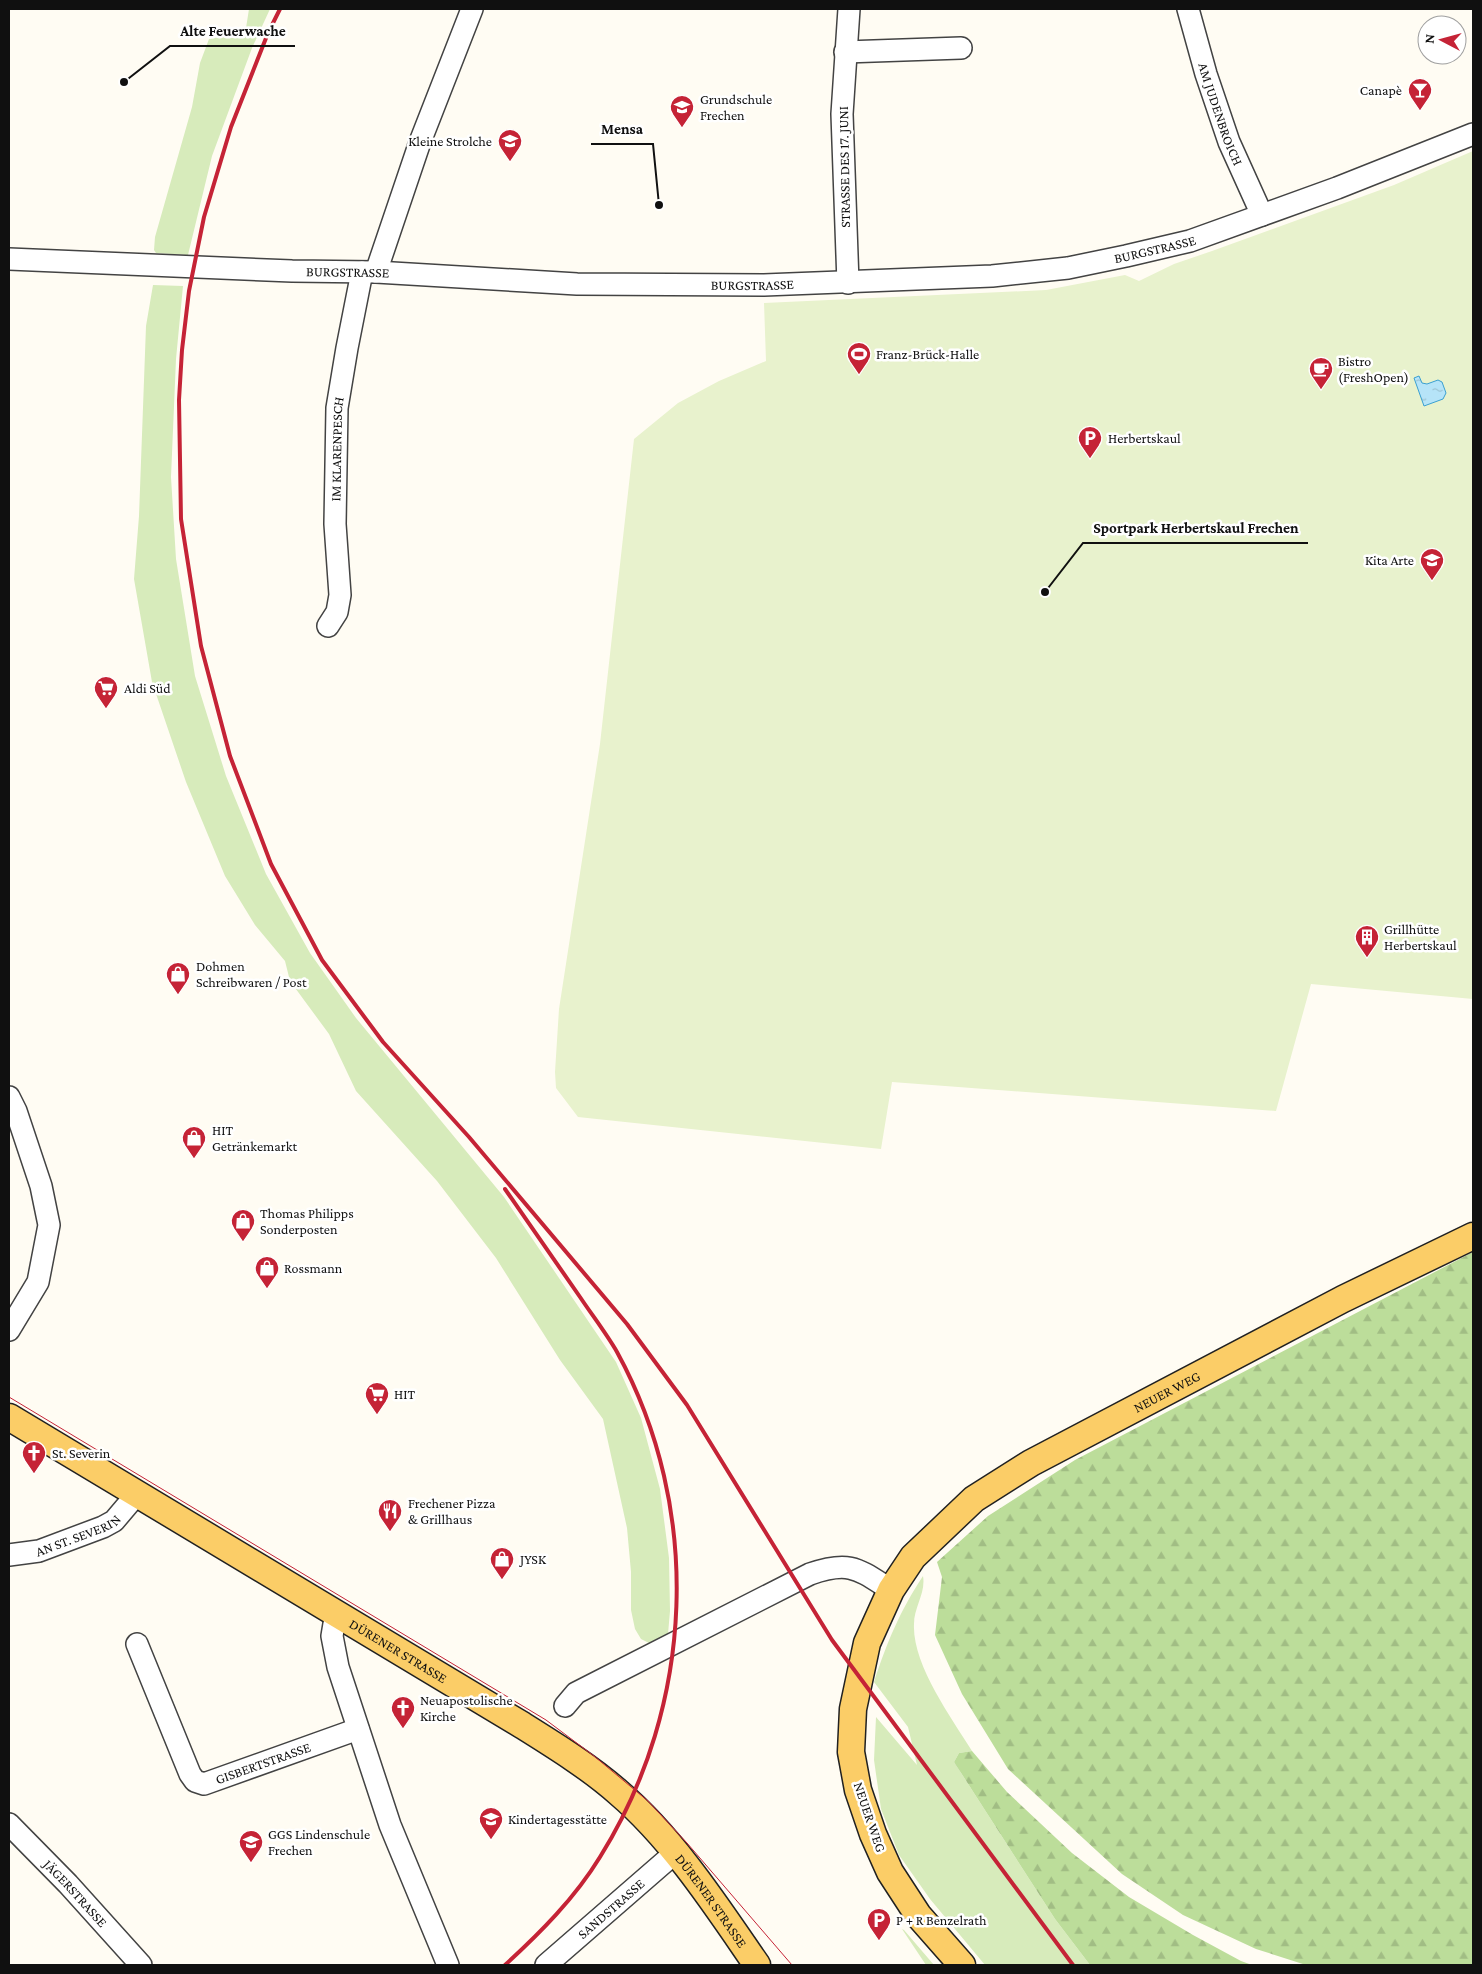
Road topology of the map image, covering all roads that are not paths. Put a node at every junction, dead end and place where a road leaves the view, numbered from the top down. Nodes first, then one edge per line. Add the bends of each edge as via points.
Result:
1 (472, 9) edge
2 (849, 9) edge
3 (1188, 9) edge
4 (961, 48) dead end
5 (845, 52) junction
6 (1473, 134) edge
7 (1262, 215) junction
8 (9, 259) edge
9 (369, 272) junction
10 (848, 283) junction
11 (328, 626) dead end
12 (9, 1097) edge
13 (1473, 1236) edge
14 (9, 1330) edge
15 (9, 1417) edge
16 (136, 1495) junction
17 (9, 1556) edge
18 (891, 1590) junction
19 (340, 1615) junction
20 (137, 1644) dead end
21 (565, 1706) dead end
22 (358, 1729) junction
23 (9, 1824) edge
24 (676, 1852) junction
25 (141, 1965) edge
26 (448, 1965) edge
27 (546, 1965) edge
28 (757, 1965) edge
29 (962, 1965) edge

1 - 9 street, IM KLARENPESCH
2 - 5 street, STRASSE DES 17. JUNI
3 - 7 street, AM JUDENBROICH via 1230,142
4 - 5 street
5 - 10 street, STRASSE DES 17. JUNI via 842,114
6 - 7 street, BURGSTRASSE
7 - 10 street, BURGSTRASSE via 1190,241 1068,268 992,276
8 - 9 street, BURGSTRASSE
9 - 10 street, BURGSTRASSE via 577,284
9 - 11 street, IM KLARENPESCH via 347,348 337,408 335,524 340,595
12 - 14 street via 41,1186 49,1225 38,1282
13 - 18 main road, NEUER WEG via 1343,1299 1031,1463 974,1500 913,1557
15 - 16 main road, DÜRENER STRASSE
16 - 17 street, AN ST. SEVERIN via 114,1521 103,1527 39,1551
16 - 19 main road, DÜRENER STRASSE
18 - 21 street via 854,1568 830,1567 810,1574 576,1693
18 - 29 main road, NEUER WEG via 867,1643 853,1710 851,1752 858,1790 890,1872 918,1915
19 - 22 street via 334,1624 334,1650
19 - 24 main road, DÜRENER STRASSE via 548,1741 619,1792
20 - 22 street, GISBERTSTRASSE via 195,1781 204,1784
22 - 26 street via 390,1825
23 - 25 street, JÄGERSTRASSE
24 - 27 street, SANDSTRASSE
24 - 28 main road, DÜRENER STRASSE

